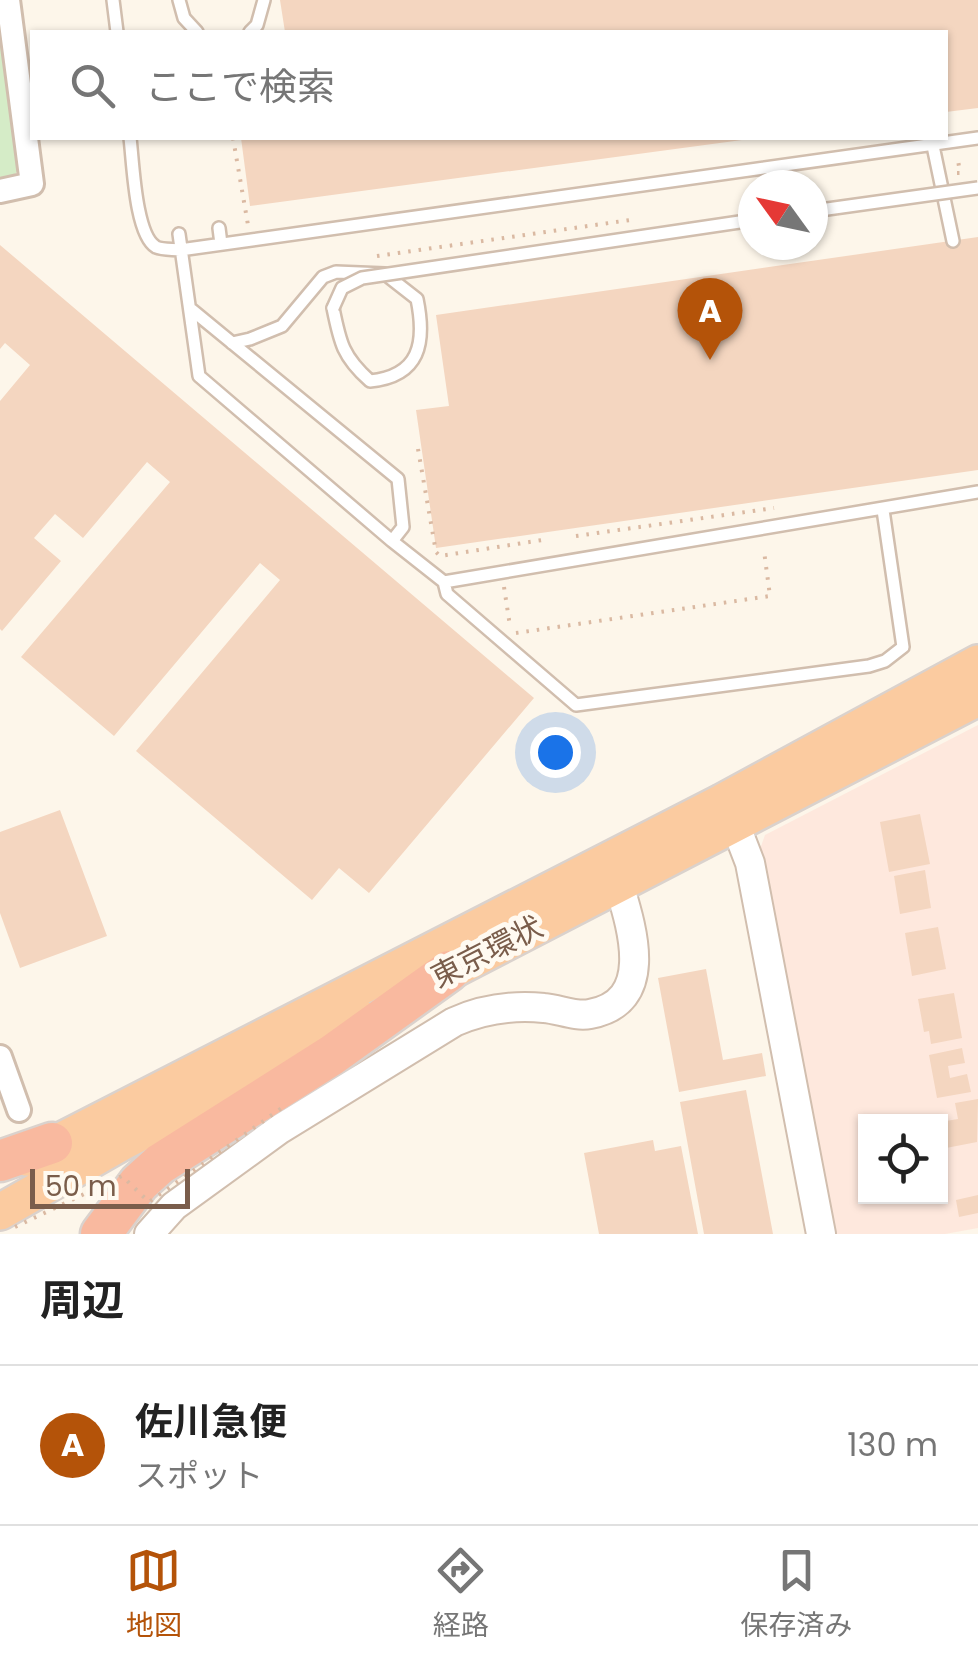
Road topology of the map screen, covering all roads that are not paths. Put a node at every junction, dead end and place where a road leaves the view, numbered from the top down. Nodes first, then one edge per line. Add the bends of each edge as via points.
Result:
1 (8, 0) edge
2 (114, 0) edge
3 (179, 0) edge
4 (264, 0) edge
5 (117, 30) edge
6 (196, 30) edge
7 (252, 30) edge
8 (978, 138) edge
9 (130, 140) edge
10 (933, 146) junction
11 (978, 188) edge
12 (0, 191) edge
13 (828, 209) edge
14 (738, 222) edge
15 (219, 228) dead end
16 (179, 234) dead end
17 (953, 241) dead end
18 (221, 244) junction
19 (180, 250) junction
20 (386, 274) edge
21 (386, 274) edge
22 (386, 274) edge
23 (386, 274) edge
24 (192, 310) junction
25 (232, 342) junction
26 (978, 492) edge
27 (884, 510) junction
28 (392, 542) junction
29 (444, 582) junction
30 (978, 662) edge
31 (978, 698) edge
32 (735, 824) junction
33 (619, 885) junction
34 (449, 972) junction
35 (0, 1057) edge
36 (19, 1110) dead end
37 (52, 1144) junction
38 (0, 1162) edge
39 (0, 1173) edge
40 (7, 1220) edge
41 (101, 1234) edge
42 (149, 1234) edge
43 (821, 1234) edge

1 - 12 street via 32,184
2 - 5 lane
3 - 6 lane
4 - 7 lane
8 - 10 lane
9 - 19 lane via 148,240
10 - 17 lane
10 - 18 lane
11 - 13 lane, bridge
14 - 20 lane, bridge
15 - 18 lane
16 - 19 lane
18 - 19 lane
19 - 24 lane
21 - 22 lane, bridge via 342,288 333,308 349,363 370,381 393,379 416,358 424,330 417,299
23 - 25 lane, bridge via 323,277 282,326
24 - 25 lane
24 - 28 lane via 200,376
25 - 28 lane via 398,479 403,527
26 - 27 lane
27 - 29 lane
27 - 29 lane via 903,647 869,666 576,705 447,594
28 - 29 lane
30 - 37 highway, 東京環状 via 722,802
31 - 32 highway, 東京環状
32 - 33 highway, 東京環状
32 - 43 street via 750,863
33 - 34 highway, 東京環状
33 - 42 street via 634,938 634,974 610,1007 588,1015 502,1008 454,1022 280,1129 174,1206
34 - 40 highway, 東京環状 via 122,1143
34 - 41 highway via 160,1164
35 - 36 street
37 - 38 highway
37 - 39 highway, 東京環状

